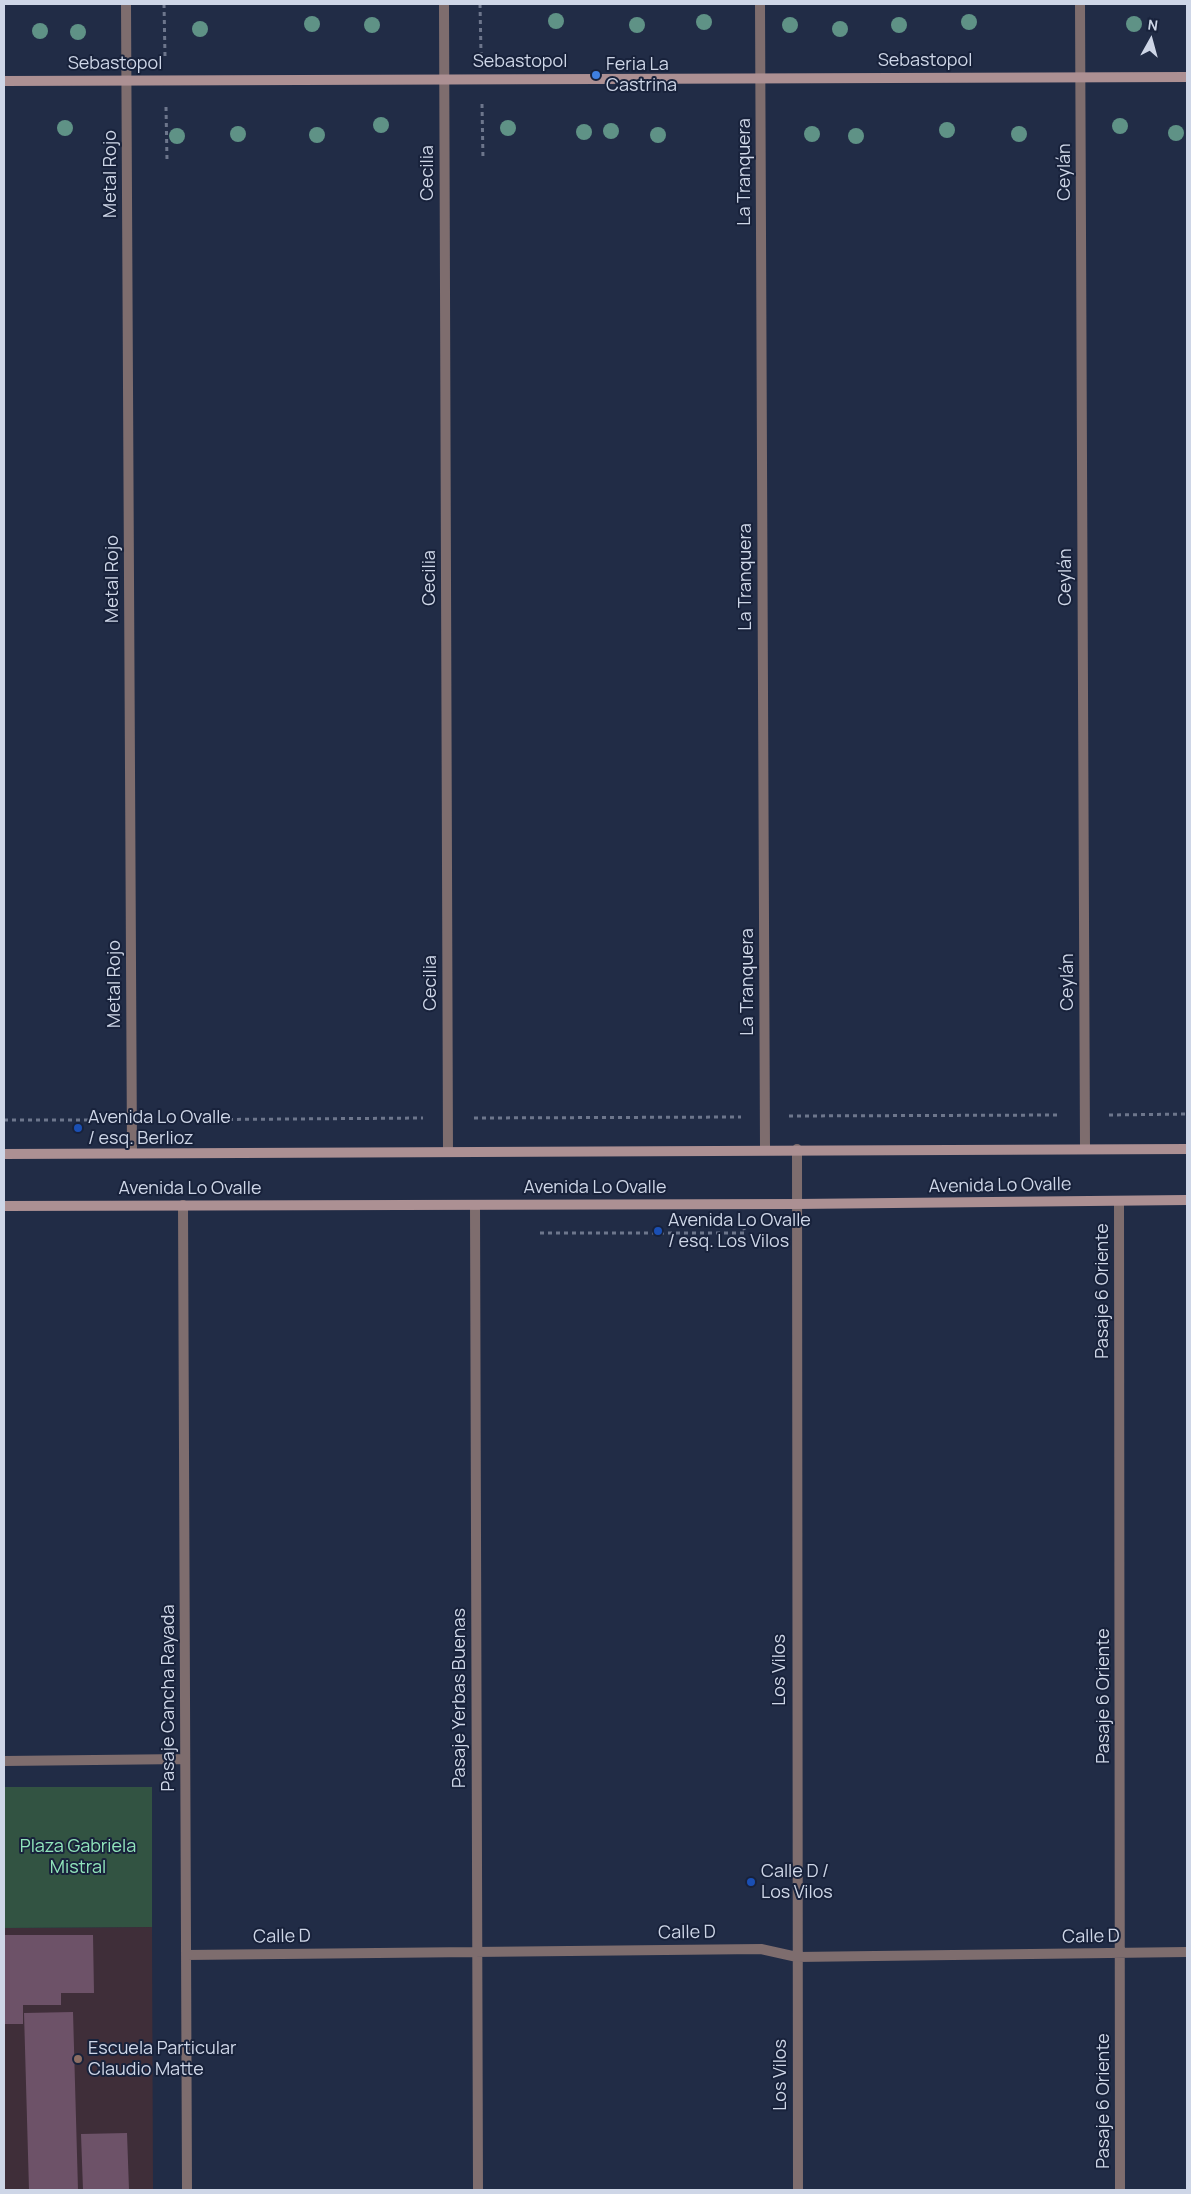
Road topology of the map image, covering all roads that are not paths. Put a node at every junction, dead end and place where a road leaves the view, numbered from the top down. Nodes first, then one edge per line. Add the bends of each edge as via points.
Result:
1 (126, 4) edge
2 (444, 4) edge
3 (760, 4) edge
4 (1080, 4) edge
5 (1081, 77) junction
6 (1187, 77) edge
7 (761, 78) junction
8 (444, 79) junction
9 (4, 80) edge
10 (126, 80) junction
11 (764, 1149) junction
12 (1085, 1149) junction
13 (1187, 1149) edge
14 (797, 1150) junction
15 (448, 1152) junction
16 (4, 1154) edge
17 (132, 1154) junction
18 (1187, 1200) edge
19 (1119, 1201) junction
20 (796, 1204) junction
21 (183, 1205) junction
22 (475, 1205) junction
23 (4, 1206) edge
24 (185, 1759) junction
25 (4, 1761) edge
26 (477, 1952) junction
27 (1187, 1952) edge
28 (1120, 1953) junction
29 (186, 1955) junction
30 (797, 1957) junction
31 (188, 2190) edge
32 (478, 2190) edge
33 (798, 2190) edge
34 (1120, 2190) edge

1 - 10 street, Metal Rojo
2 - 8 street, Cecilia
3 - 7 street, La Tranquera
4 - 5 street, Ceylán
5 - 6 main road, Sebastopol
5 - 7 main road, Sebastopol
5 - 12 street, Ceylán
7 - 8 main road, Sebastopol
7 - 11 street, La Tranquera
8 - 10 main road, Sebastopol
8 - 15 street, Cecilia
9 - 10 main road, Sebastopol
10 - 17 street, Metal Rojo
11 - 14 main road, Avenida Lo Ovalle
11 - 15 main road, Avenida Lo Ovalle
12 - 13 main road, Avenida Lo Ovalle
12 - 14 main road, Avenida Lo Ovalle
14 - 20 street, Los Vilos
15 - 17 main road, Avenida Lo Ovalle
16 - 17 main road, Avenida Lo Ovalle
18 - 19 main road, Avenida Lo Ovalle
19 - 20 main road, Avenida Lo Ovalle
19 - 28 street, Pasaje 6 Oriente
20 - 22 main road, Avenida Lo Ovalle
20 - 30 street, Los Vilos
21 - 22 main road, Avenida Lo Ovalle
21 - 23 main road, Avenida Lo Ovalle
21 - 24 street, Pasaje Cancha Rayada
22 - 26 street, Pasaje Yerbas Buenas
24 - 25 street
24 - 29 street, Pasaje Cancha Rayada
26 - 29 street, Calle D
26 - 30 street, Calle D via 761,1949
26 - 32 street, Pasaje Yerbas Buenas
27 - 28 street, Calle D
28 - 30 street, Calle D
28 - 34 street, Pasaje 6 Oriente
29 - 31 street, Pasaje Cancha Rayada
30 - 33 street, Los Vilos

